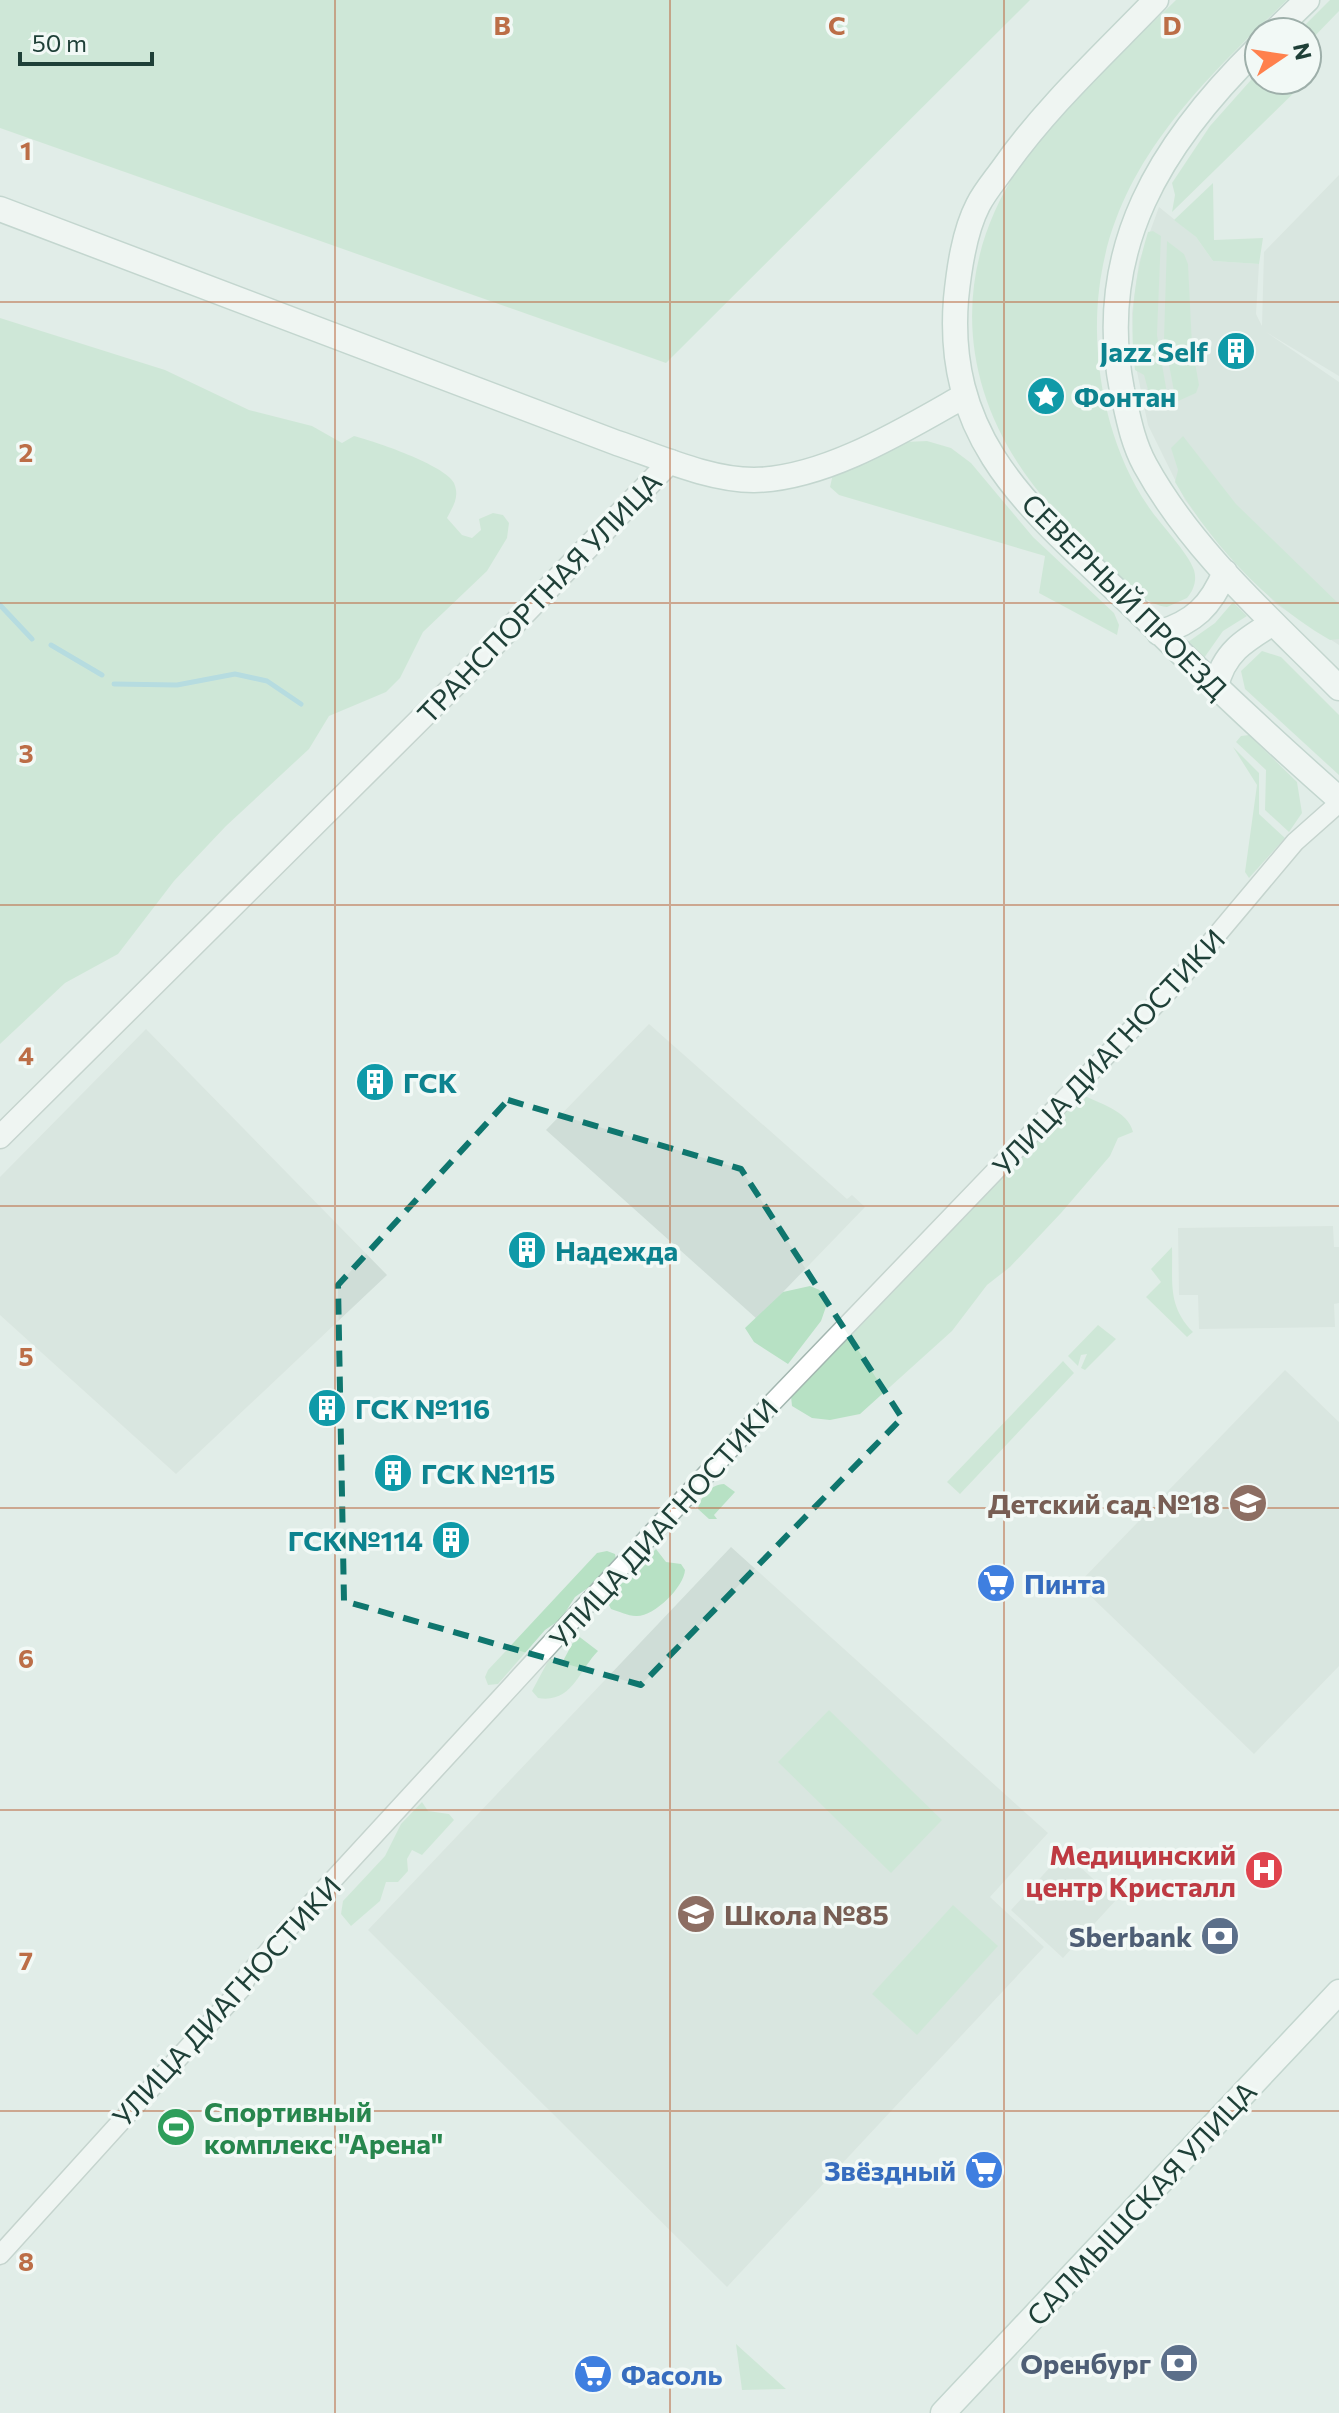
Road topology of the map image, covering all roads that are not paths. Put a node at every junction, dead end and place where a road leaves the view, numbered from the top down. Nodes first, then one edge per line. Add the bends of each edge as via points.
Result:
1 (1156, 0) edge
2 (1307, 0) edge
3 (1290, 16) edge
4 (1243, 65) edge
5 (0, 209) edge
6 (964, 396) junction
7 (671, 461) junction
8 (1225, 572) junction
9 (1273, 623) junction
10 (1159, 633) junction
11 (1303, 651) junction
12 (1339, 661) edge
13 (1216, 687) junction
14 (1339, 688) edge
15 (1339, 801) edge
16 (0, 1137) edge
17 (1339, 1992) edge
18 (0, 2255) edge
19 (943, 2413) edge

1 - 6 main road, СЕВЕРНЫЙ ПРОЕЗД via 1031,128 977,205 959,269 953,332
2 - 3 main road
4 - 8 main road via 1187,127 1151,183 1131,231 1118,286 1115,340 1132,436 1164,496
5 - 7 main road, ТРАНСПОРТНАЯ УЛИЦА
6 - 7 main road via 866,449 777,477 752,480
6 - 10 main road, СЕВЕРНЫЙ ПРОЕЗД via 980,435 1020,493 1086,566
7 - 16 street, ТРАНСПОРТНАЯ УЛИЦА via 462,678
8 - 9 main road
8 - 10 main road via 1214,599 1186,625
9 - 11 main road
9 - 13 main road via 1228,655
10 - 13 main road, СЕВЕРНЫЙ ПРОЕЗД
11 - 12 main road
11 - 14 main road
13 - 15 main road, СЕВЕРНЫЙ ПРОЕЗД
15 - 18 street, УЛИЦА ДИАГНОСТИКИ via 1295,842 1179,980 1082,1084 773,1402 286,1931 241,1989
17 - 19 main road, САЛМЫШСКАЯ УЛИЦА

